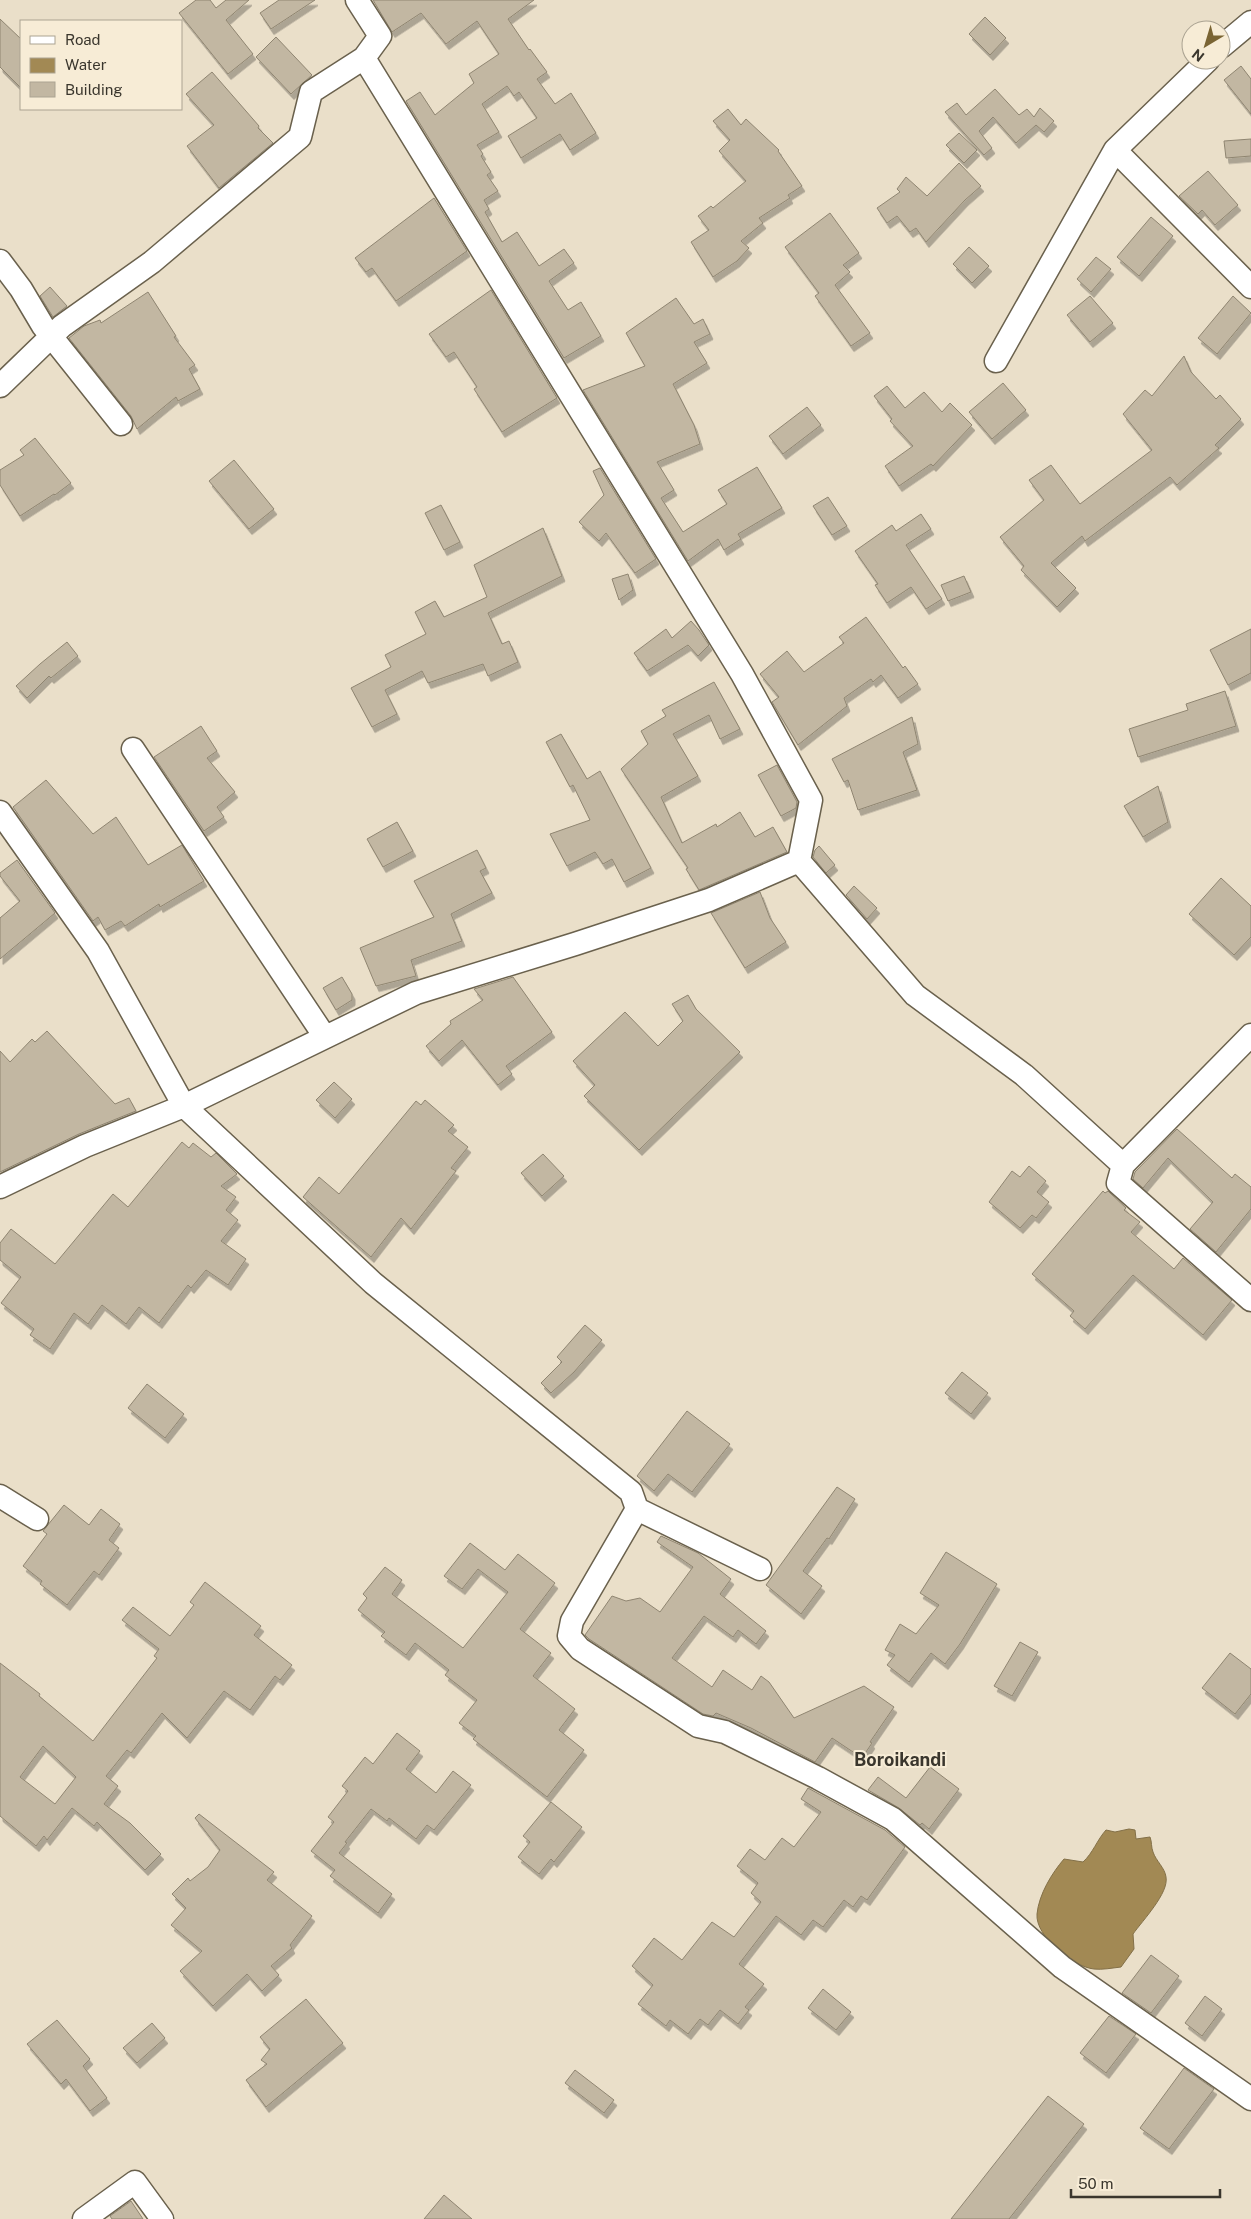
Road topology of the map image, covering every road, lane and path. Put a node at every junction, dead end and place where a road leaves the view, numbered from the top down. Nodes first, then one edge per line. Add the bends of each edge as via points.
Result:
1 (357, 0) edge
2 (1251, 22) edge
3 (1231, 39) edge
4 (364, 58) junction
5 (1198, 70) edge
6 (1116, 150) junction
7 (0, 261) edge
8 (1251, 287) edge
9 (52, 337) junction
10 (996, 361) dead end
11 (0, 386) edge
12 (121, 424) dead end
13 (133, 749) dead end
14 (0, 812) edge
15 (799, 861) junction
16 (1251, 1035) edge
17 (325, 1037) junction
18 (184, 1106) junction
19 (1123, 1165) junction
20 (0, 1188) edge
21 (1251, 1300) edge
22 (0, 1496) edge
23 (637, 1509) junction
24 (37, 1519) dead end
25 (760, 1569) dead end
26 (1251, 2099) edge
27 (84, 2219) edge
28 (162, 2219) edge

1 - 4 street via 380,36
2 - 3 street
4 - 9 street via 311,92 300,137 152,262 62,326
4 - 15 street via 742,674 811,800
5 - 6 street
6 - 8 street
6 - 10 street
7 - 9 street
9 - 11 street
9 - 12 street
13 - 17 street
14 - 18 street via 98,951
15 - 17 street via 709,900 416,993
15 - 19 street via 915,995 1024,1075
16 - 19 street
17 - 18 street
18 - 20 street via 85,1146
18 - 23 street via 373,1283 631,1492
19 - 21 street via 1118,1183
22 - 24 street
23 - 25 street
23 - 26 street via 572,1621 569,1636 580,1649 698,1726 724,1732 893,1819 1062,1967
27 - 28 street via 135,2182

